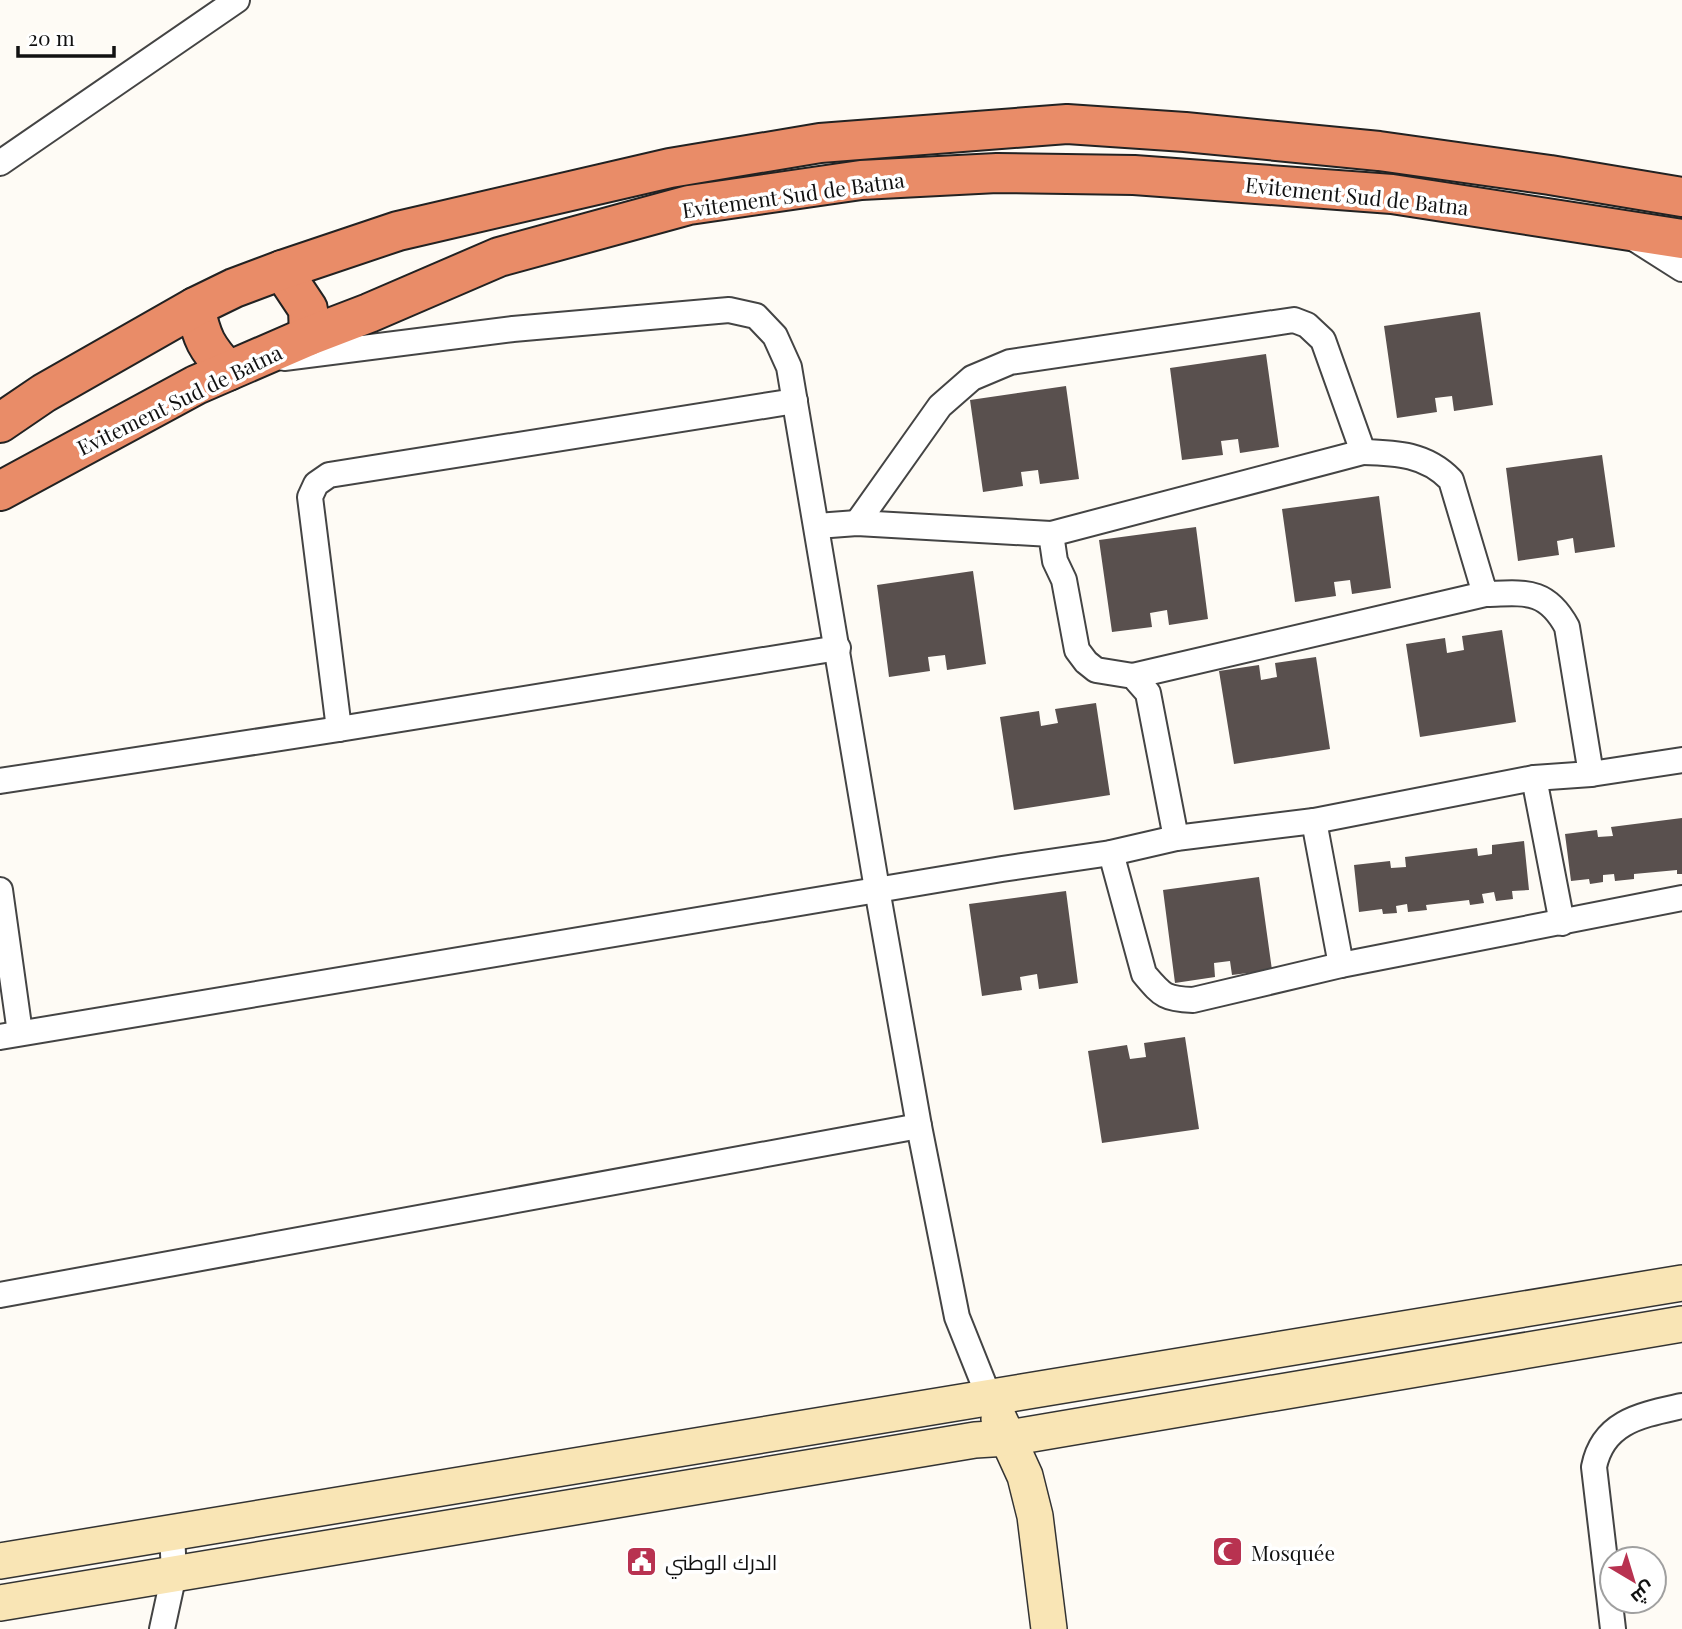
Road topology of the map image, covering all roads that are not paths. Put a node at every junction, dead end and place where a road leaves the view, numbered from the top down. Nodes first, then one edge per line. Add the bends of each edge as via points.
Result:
1 (237, 0) edge
2 (0, 163) edge
3 (1682, 197) edge
4 (1617, 228) junction
5 (1682, 239) edge
6 (1682, 269) edge
7 (282, 270) junction
8 (195, 307) junction
9 (309, 336) junction
10 (240, 366) junction
11 (795, 401) junction
12 (0, 423) edge
13 (1363, 452) junction
14 (0, 491) edge
15 (857, 523) junction
16 (817, 526) junction
17 (1051, 534) junction
18 (1485, 594) junction
19 (838, 648) junction
20 (1133, 676) junction
21 (339, 729) junction
22 (1682, 760) edge
23 (1591, 774) junction
24 (1534, 778) junction
25 (0, 781) edge
26 (1314, 821) junction
27 (1176, 838) junction
28 (1111, 853) junction
29 (0, 890) edge
30 (877, 890) junction
31 (1682, 898) edge
32 (1562, 923) junction
33 (1341, 965) junction
34 (10, 1035) edge
35 (919, 1126) junction
36 (1682, 1283) edge
37 (0, 1295) edge
38 (1682, 1324) edge
39 (989, 1397) junction
40 (1682, 1406) edge
41 (1007, 1438) junction
42 (172, 1533) junction
43 (0, 1561) edge
44 (174, 1574) junction
45 (0, 1603) edge
46 (162, 1629) edge
47 (1049, 1629) edge
48 (1613, 1629) edge

1 - 2 street
3 - 7 highway, Evitement Sud de Batna via 1379,151 1067,124 820,144 670,168 398,231
4 - 5 highway, Evitement Sud de Batna
4 - 6 street
4 - 9 highway, Evitement Sud de Batna via 1392,194 1134,175 997,173 861,180 689,205 499,257
7 - 8 highway, Evitement Sud de Batna
7 - 9 highway via 308,310
8 - 10 highway via 208,348
8 - 12 highway, Evitement Sud de Batna
9 - 10 highway, Evitement Sud de Batna
10 - 11 street via 513,329 729,310 756,316 775,336 789,367
10 - 14 highway, Evitement Sud de Batna
11 - 16 street
11 - 21 street via 329,475 316,484 310,498
13 - 15 street via 1323,341 1307,325 1294,320 1010,362 972,379 940,406
13 - 17 street
13 - 18 street via 1404,453 1441,469 1451,480
15 - 16 street
15 - 17 street
16 - 19 street
17 - 20 street via 1077,650 1096,670
18 - 20 street
18 - 23 street via 1522,593 1557,608 1567,627
19 - 21 street
19 - 30 street
20 - 27 street via 1148,693
21 - 25 street
22 - 23 street
23 - 24 street
24 - 26 street
24 - 32 street
26 - 27 street
26 - 33 street
27 - 28 street
28 - 30 street
28 - 33 street via 1144,974 1170,999 1193,1000
29 - 34 street
30 - 34 street
30 - 35 street
31 - 32 street
32 - 33 street
35 - 37 street
35 - 39 street via 957,1317
36 - 39 main road
38 - 41 main road
39 - 41 main road
39 - 42 main road
40 - 48 street via 1626,1422 1609,1433 1596,1454
41 - 44 main road
41 - 47 main road via 1026,1476 1035,1516
42 - 43 main road
42 - 44 street
44 - 45 main road
44 - 46 street

